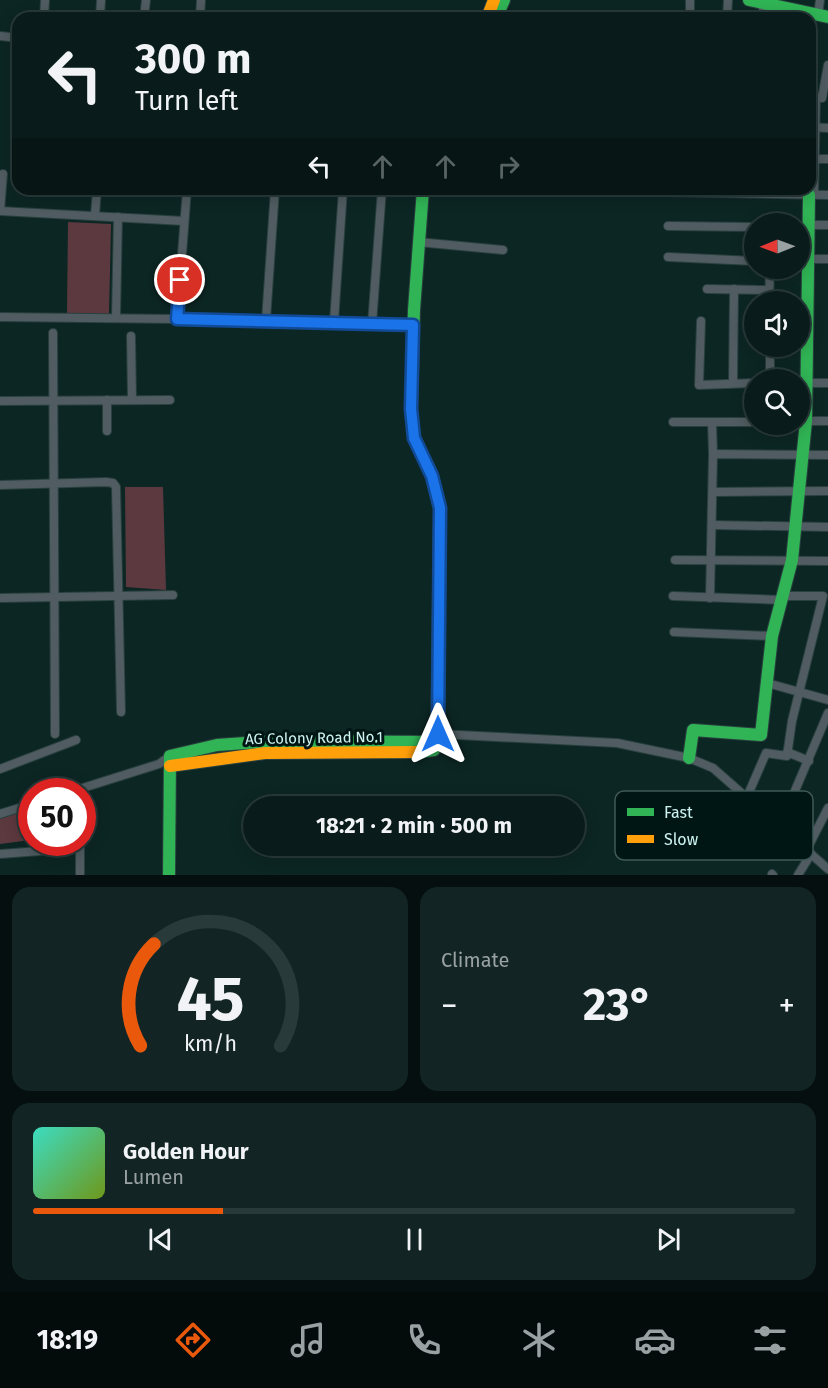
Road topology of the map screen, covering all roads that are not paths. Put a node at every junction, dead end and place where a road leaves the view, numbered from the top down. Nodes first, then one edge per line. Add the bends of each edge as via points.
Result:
1 (749, 0) edge
2 (820, 0) edge
3 (764, 3) junction
4 (763, 12) edge
5 (792, 12) edge
6 (823, 16) edge
7 (828, 65) edge
8 (819, 97) edge
9 (3, 174) dead end
10 (97, 195) edge
11 (186, 195) edge
12 (275, 195) edge
13 (343, 195) edge
14 (382, 195) edge
15 (422, 195) edge
16 (812, 195) joint
17 (828, 195) edge
18 (0, 211) edge
19 (809, 213) edge
20 (95, 215) junction
21 (118, 217) junction
22 (184, 221) junction
23 (828, 225) edge
24 (669, 226) dead end
25 (810, 226) edge
26 (744, 227) edge
27 (418, 242) junction
28 (504, 250) dead end
29 (668, 257) dead end
30 (828, 259) edge
31 (744, 261) edge
32 (810, 261) edge
33 (770, 279) edge
34 (806, 279) edge
35 (707, 289) dead end
36 (734, 289) junction
37 (769, 290) joint
38 (0, 317) edge
39 (116, 318) junction
40 (177, 319) junction
41 (266, 320) junction
42 (701, 321) dead end
43 (334, 322) junction
44 (372, 324) junction
45 (413, 325) junction
46 (53, 333) dead end
47 (131, 336) dead end
48 (803, 369) edge
49 (828, 382) edge
50 (734, 383) junction
51 (744, 383) edge
52 (810, 383) edge
53 (107, 400) junction
54 (132, 400) junction
55 (170, 400) dead end
56 (0, 401) edge
57 (52, 401) junction
58 (810, 421) edge
59 (828, 421) edge
60 (673, 422) dead end
61 (712, 422) junction
62 (744, 422) edge
63 (107, 431) dead end
64 (803, 435) edge
65 (713, 454) junction
66 (828, 454) edge
67 (802, 455) junction
68 (53, 484) junction
69 (0, 485) edge
70 (797, 491) junction
71 (828, 491) edge
72 (713, 492) junction
73 (712, 525) junction
74 (796, 525) junction
75 (828, 526) edge
76 (675, 560) dead end
77 (711, 560) junction
78 (792, 560) junction
79 (828, 561) edge
80 (173, 595) dead end
81 (118, 596) junction
82 (673, 596) dead end
83 (0, 598) edge
84 (54, 598) junction
85 (710, 598) junction
86 (782, 598) junction
87 (674, 632) dead end
88 (772, 636) junction
89 (767, 683) junction
90 (801, 691) junction
91 (828, 700) edge
92 (121, 712) dead end
93 (828, 713) edge
94 (55, 734) dead end
95 (438, 738) junction
96 (76, 740) dead end
97 (787, 752) junction
98 (689, 758) junction
99 (809, 761) junction
100 (166, 762) junction
101 (0, 769) edge
102 (96, 784) edge
103 (741, 791) edge
104 (749, 791) edge
105 (796, 791) edge
106 (18, 808) edge
107 (828, 808) edge
108 (0, 814) edge
109 (819, 825) junction
110 (828, 832) edge
111 (813, 842) edge
112 (18, 852) edge
113 (0, 854) edge
114 (80, 856) edge
115 (813, 856) edge
116 (806, 860) edge
117 (828, 869) edge
118 (80, 875) edge
119 (169, 875) edge
120 (798, 875) edge

1 - 3 main road
2 - 6 street
3 - 4 street
3 - 5 main road
7 - 8 street
9 - 18 street
10 - 20 street
11 - 22 street
12 - 41 street
13 - 43 street
14 - 44 street
15 - 27 main road
16 - 17 street
16 - 19 main road
18 - 20 street
20 - 21 street
21 - 22 street
21 - 39 street
22 - 40 street
23 - 25 street
24 - 26 street
27 - 28 street
27 - 45 main road
29 - 31 street
30 - 32 street
33 - 37 street
34 - 48 main road
35 - 36 street
36 - 37 street
36 - 50 street
38 - 39 street
39 - 40 street
40 - 41 street
41 - 43 street
42 - 50 street via 699,385
43 - 44 street
44 - 45 street
45 - 95 main road via 414,438 432,476 440,508
46 - 57 street
47 - 54 street
49 - 52 street
50 - 51 street
53 - 54 street
53 - 57 street
53 - 63 street
54 - 55 street
56 - 57 street
57 - 68 street
58 - 59 street
60 - 61 street
61 - 62 street
61 - 65 street
64 - 67 main road
65 - 67 street
65 - 72 street
66 - 67 street
67 - 70 main road
68 - 69 street
68 - 81 street via 110,482 116,487
68 - 84 street
70 - 71 street
70 - 72 street
70 - 74 main road
72 - 73 street
73 - 74 street
73 - 77 street
74 - 75 street
74 - 78 main road
76 - 77 street
77 - 78 street
77 - 85 street
78 - 79 street
78 - 86 main road
80 - 81 street
81 - 84 street
81 - 92 street
82 - 85 street
83 - 84 street
84 - 94 street
85 - 86 street
86 - 88 main road
86 - 90 street via 823,596
87 - 88 street
88 - 89 main road
89 - 90 street
89 - 98 main road via 761,735 693,730
90 - 91 street
90 - 97 street
93 - 99 street
95 - 98 street via 617,743
95 - 100 main road, AG Colony Road No.1 via 434,750 426,752 281,752
96 - 101 street
97 - 99 street
97 - 104 street via 786,756 766,753
98 - 103 street via 713,768
99 - 105 street
100 - 102 street
100 - 119 main road
106 - 108 street
107 - 109 street
109 - 110 street
109 - 111 street
112 - 113 street
114 - 118 street
115 - 117 street
116 - 120 street

